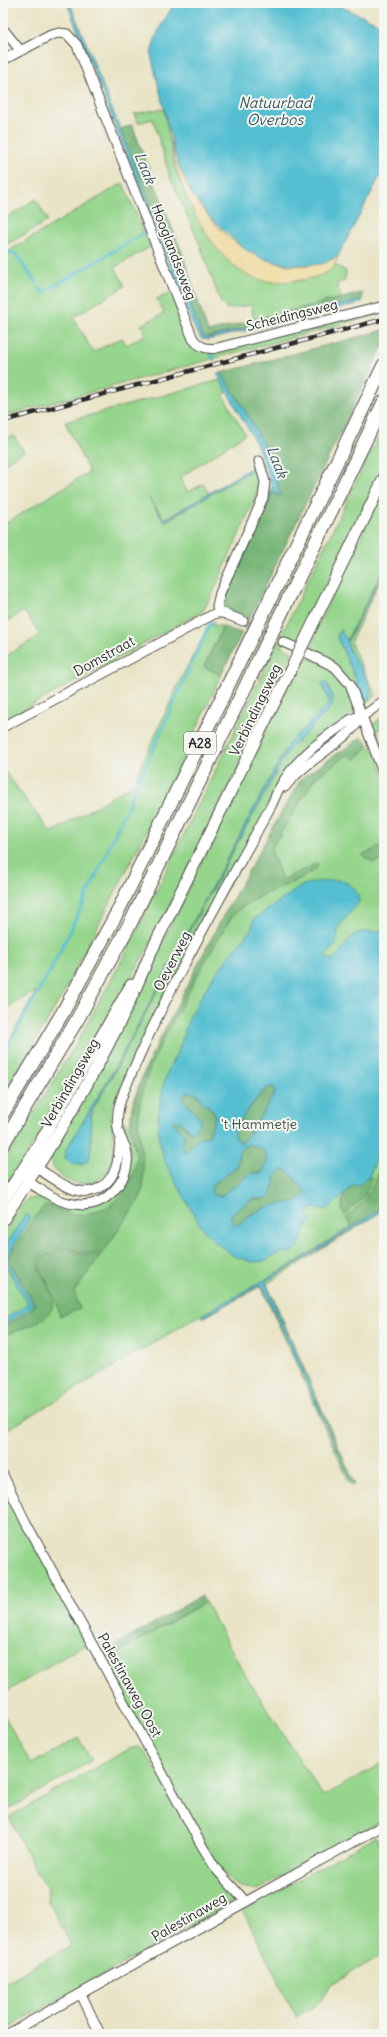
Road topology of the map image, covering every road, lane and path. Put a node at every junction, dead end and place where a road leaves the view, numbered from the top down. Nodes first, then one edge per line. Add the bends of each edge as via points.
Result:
1 (3, 29) edge
2 (20, 50) junction
3 (3, 60) edge
4 (384, 306) edge
5 (206, 348) joint
6 (384, 365) edge
7 (384, 402) edge
8 (259, 461) dead end
9 (384, 478) edge
10 (219, 612) junction
11 (243, 621) tunnel mouth
12 (283, 642) tunnel mouth
13 (294, 647) dead end
14 (307, 653) dead end
15 (384, 701) edge
16 (363, 715) junction
17 (3, 727) edge
18 (384, 775) edge
19 (150, 954) junction
20 (3, 1113) edge
21 (120, 1138) junction
22 (3, 1144) edge
23 (37, 1168) junction
24 (22, 1170) junction
25 (28, 1182) junction
26 (3, 1200) edge
27 (3, 1220) edge
28 (3, 1475) edge
29 (384, 1824) edge
30 (245, 1901) junction
31 (80, 1994) junction
32 (8, 2034) edge
33 (100, 2034) edge

1 - 2 street
2 - 3 street, Hooglandseweg
2 - 5 street, Hooglandseweg via 59,33 67,34 77,45 193,339 198,345
4 - 5 street, Scheidingsweg via 216,348
6 - 20 highway, A28 via 118,911 63,1012
7 - 22 highway, A28 via 132,920 77,1020
8 - 10 street via 265,482 262,498 220,594 217,606
9 - 19 main road, Verbindingsweg, bridge
10 - 11 street
10 - 17 street, Domstraat via 194,623
12 - 13 street
14 - 16 street via 344,675
15 - 16 street, Oeverweg
16 - 18 street
16 - 21 street, Oeverweg via 351,718 297,761 279,786 272,804 135,1065 117,1112
19 - 23 main road, Verbindingsweg via 136,991 102,1060
19 - 24 main road, Verbindingsweg
21 - 23 street, Oeverweg via 118,1159 113,1174 97,1189 86,1192 75,1190
21 - 25 street, Oeverweg via 128,1159 124,1175 115,1189 97,1202 82,1206 64,1203
23 - 24 street
23 - 25 main road, Verbindingsweg
24 - 25 street
24 - 26 main road, Verbindingsweg
25 - 27 main road, Verbindingsweg
28 - 30 street, Palestinaweg Oost via 202,1846 216,1869
29 - 30 street, Palestinaweg
30 - 31 street, Palestinaweg
31 - 32 street, Palestinaweg
31 - 33 street

